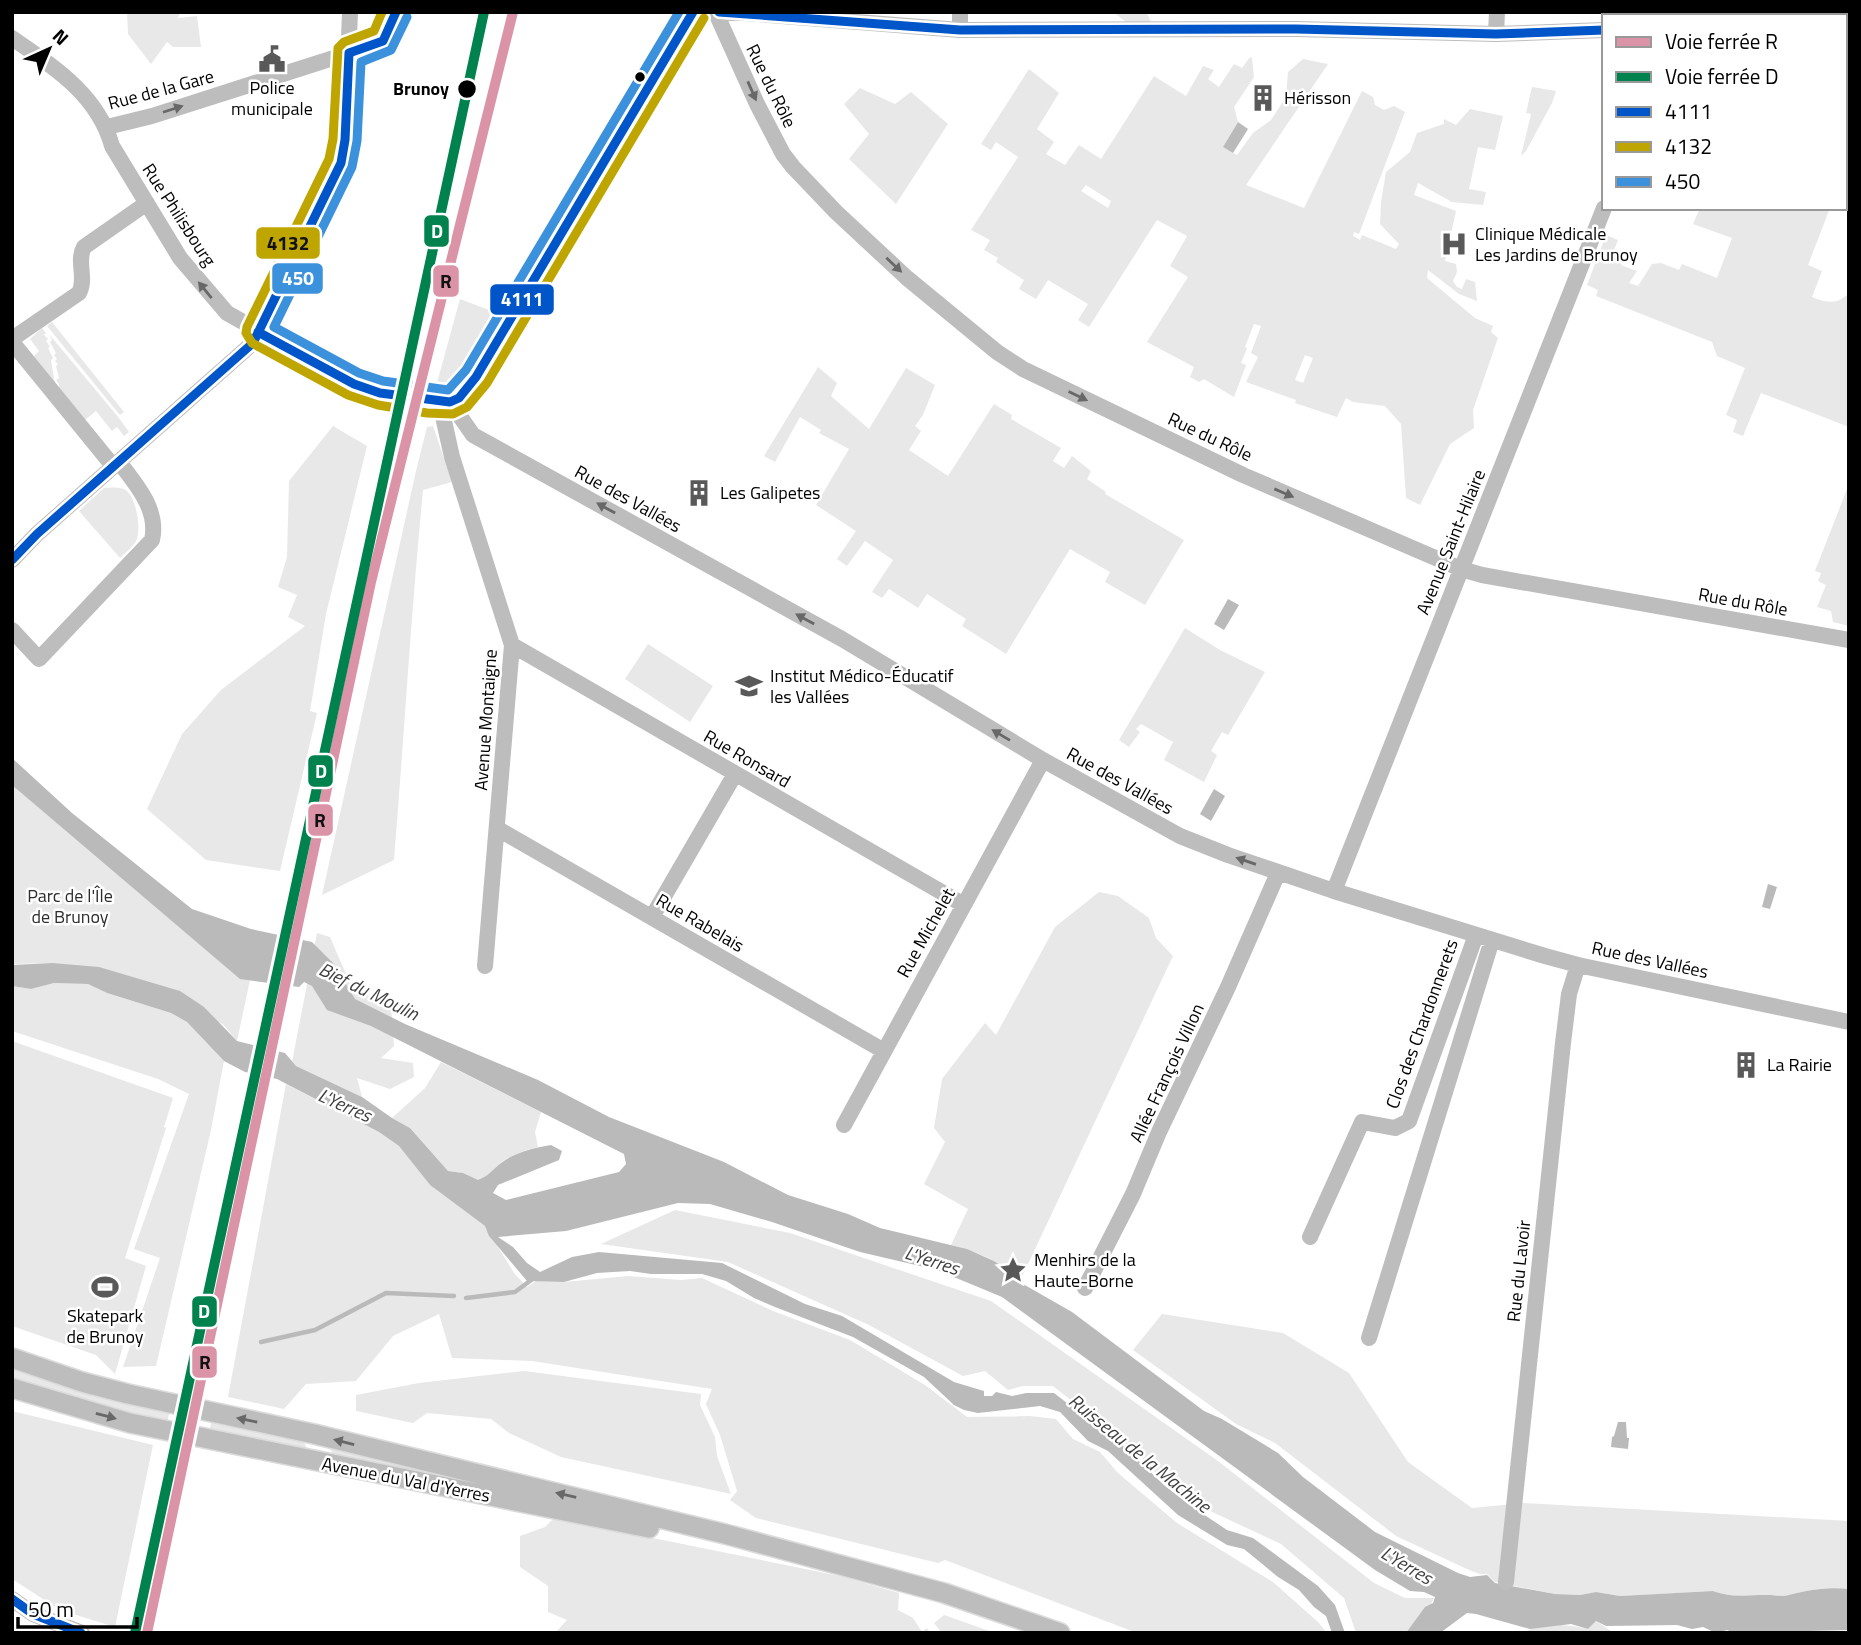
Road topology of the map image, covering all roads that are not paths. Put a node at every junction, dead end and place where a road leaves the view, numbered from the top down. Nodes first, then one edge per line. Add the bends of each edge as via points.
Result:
1 (350, 12) edge
2 (693, 12) edge
3 (711, 12) edge
4 (960, 12) edge
5 (1496, 12) edge
6 (716, 13) edge
7 (961, 30) junction
8 (1602, 30) edge
9 (1496, 34) junction
10 (12, 38) edge
11 (349, 53) junction
12 (107, 127) junction
13 (146, 203) junction
14 (1603, 210) edge
15 (258, 332) junction
16 (12, 340) edge
17 (380, 393) tunnel mouth
18 (440, 402) junction
19 (466, 426) junction
20 (452, 457) junction
21 (116, 464) junction
22 (12, 560) edge
23 (1461, 569) junction
24 (12, 630) edge
25 (1849, 640) edge
26 (512, 645) junction
27 (1043, 760) junction
28 (735, 774) junction
29 (498, 828) junction
30 (1278, 873) junction
31 (1334, 891) junction
32 (964, 905) junction
33 (652, 917) junction
34 (1484, 937) junction
35 (1578, 965) junction
36 (485, 967) dead end
37 (1849, 1022) edge
38 (884, 1051) junction
39 (844, 1125) dead end
40 (1310, 1237) dead end
41 (1085, 1288) dead end
42 (1368, 1338) dead end
43 (12, 1358) edge
44 (12, 1388) edge
45 (774, 1549) junction
46 (1506, 1582) dead end
47 (12, 1599) edge
48 (82, 1633) edge
49 (1060, 1633) edge

1 - 11 street
2 - 18 street via 476,377 459,398
3 - 6 street
4 - 7 street
5 - 9 street
6 - 7 street
6 -> 23 street, Rue du Rôle via 757,104 793,167 907,278 997,352 1023,369 1243,475
7 - 9 street via 1296,29
8 - 9 street
10 - 12 street, Rue de la Gare via 82,92
12 -> 11 street, Rue de la Gare
11 - 15 street via 341,163
12 - 13 street, Rue Philisbourg via 112,146
15 -> 13 street, Rue Philisbourg via 211,298
13 - 16 street via 84,247 79,293
14 - 23 street, Avenue Saint-Hilaire
15 - 17 street, Rue Philisbourg via 354,384
15 - 21 street via 253,342
16 - 21 street
18 - 19 street, Rue des Vallées
18 - 20 street, Avenue Montaigne
19 - 20 street
27 -> 19 street, Rue des Vallées via 842,639 473,435
20 - 26 street, Avenue Montaigne
21 - 22 street
21 - 24 street via 135,482 149,508 155,529 152,540 39,659
23 - 25 street, Rue du Rôle
23 - 31 street, Avenue Saint-Hilaire
26 - 28 street, Rue Ronsard
26 - 29 street, Avenue Montaigne
30 -> 27 street, Rue des Vallées via 1180,836
27 - 32 street, Rue Michelet
28 - 32 street, Rue Ronsard
28 - 33 street
29 - 33 street, Rue Rabelais
29 - 36 street, Avenue Montaigne
30 - 31 street, Rue des Vallées
30 - 41 street, Allée François Villon via 1133,1194
31 - 34 street, Rue des Vallées
32 - 38 street, Rue Michelet
33 - 38 street, Rue Rabelais
34 - 35 street, Rue des Vallées
34 - 40 street, Clos des Chardonnerets via 1409,1121 1395,1128 1362,1122
34 - 42 street
35 - 37 street, Rue des Vallées
35 - 46 street, Rue du Lavoir via 1563,1043
38 - 39 street, Rue Michelet
45 -> 43 main road, Avenue du Val d'Yerres via 314,1434 128,1394
44 -> 45 main road, Avenue du Val d'Yerres via 130,1423 300,1459 717,1542
45 - 49 main road, Avenue du Val d'Yerres via 944,1593
47 - 48 street via 33,1614

